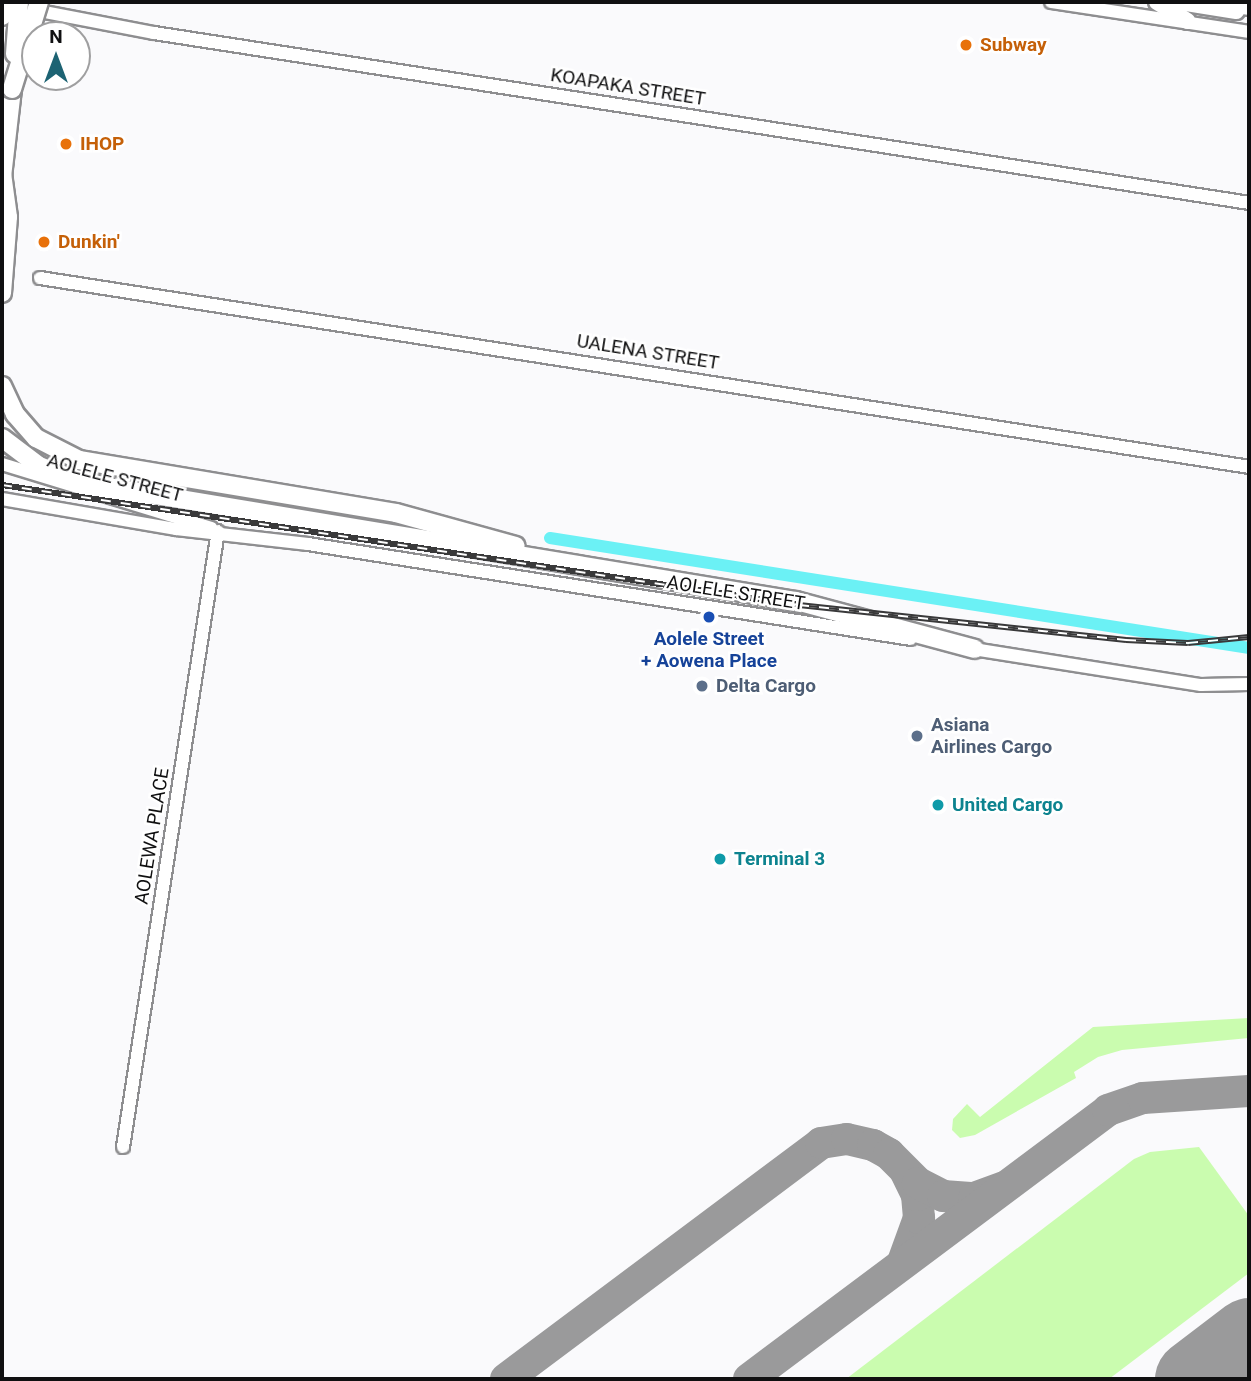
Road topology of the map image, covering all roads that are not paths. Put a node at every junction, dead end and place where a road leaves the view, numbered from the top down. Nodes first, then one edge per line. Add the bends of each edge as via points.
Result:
1 (1051, 2) edge
2 (1157, 2) edge
3 (1180, 2) edge
4 (1221, 2) edge
5 (3, 3) edge
6 (25, 3) edge
7 (1246, 10) edge
8 (2, 16) edge
9 (1187, 21) junction
10 (1249, 32) edge
11 (2, 148) edge
12 (2, 175) edge
13 (1249, 203) edge
14 (40, 278) dead end
15 (2, 293) edge
16 (2, 386) edge
17 (2, 438) edge
18 (2, 464) edge
19 (1249, 467) edge
20 (4, 500) edge
21 (218, 531) junction
22 (562, 561) junction
23 (975, 649) junction
24 (1249, 684) edge
25 (122, 1147) dead end

1 - 9 street
2 - 9 main road
3 - 7 main road
4 - 7 highway
5 - 6 street, KOAPAKA STREET
5 - 8 highway, bridge
6 - 11 street
6 - 12 highway, bridge
6 - 13 street, KOAPAKA STREET via 154,33
9 - 10 street
12 - 15 highway via 8,217
14 - 19 street, UALENA STREET
16 - 22 highway via 23,425 64,455 408,516
17 - 22 highway via 32,462 67,478
18 - 21 street, AOLELE STREET
20 - 21 street, AOLELE STREET via 176,529
21 - 23 street, AOLELE STREET
21 - 25 street, AOLEWA PLACE
22 - 23 highway via 807,603
23 - 24 street, AOLELE STREET via 1201,685

